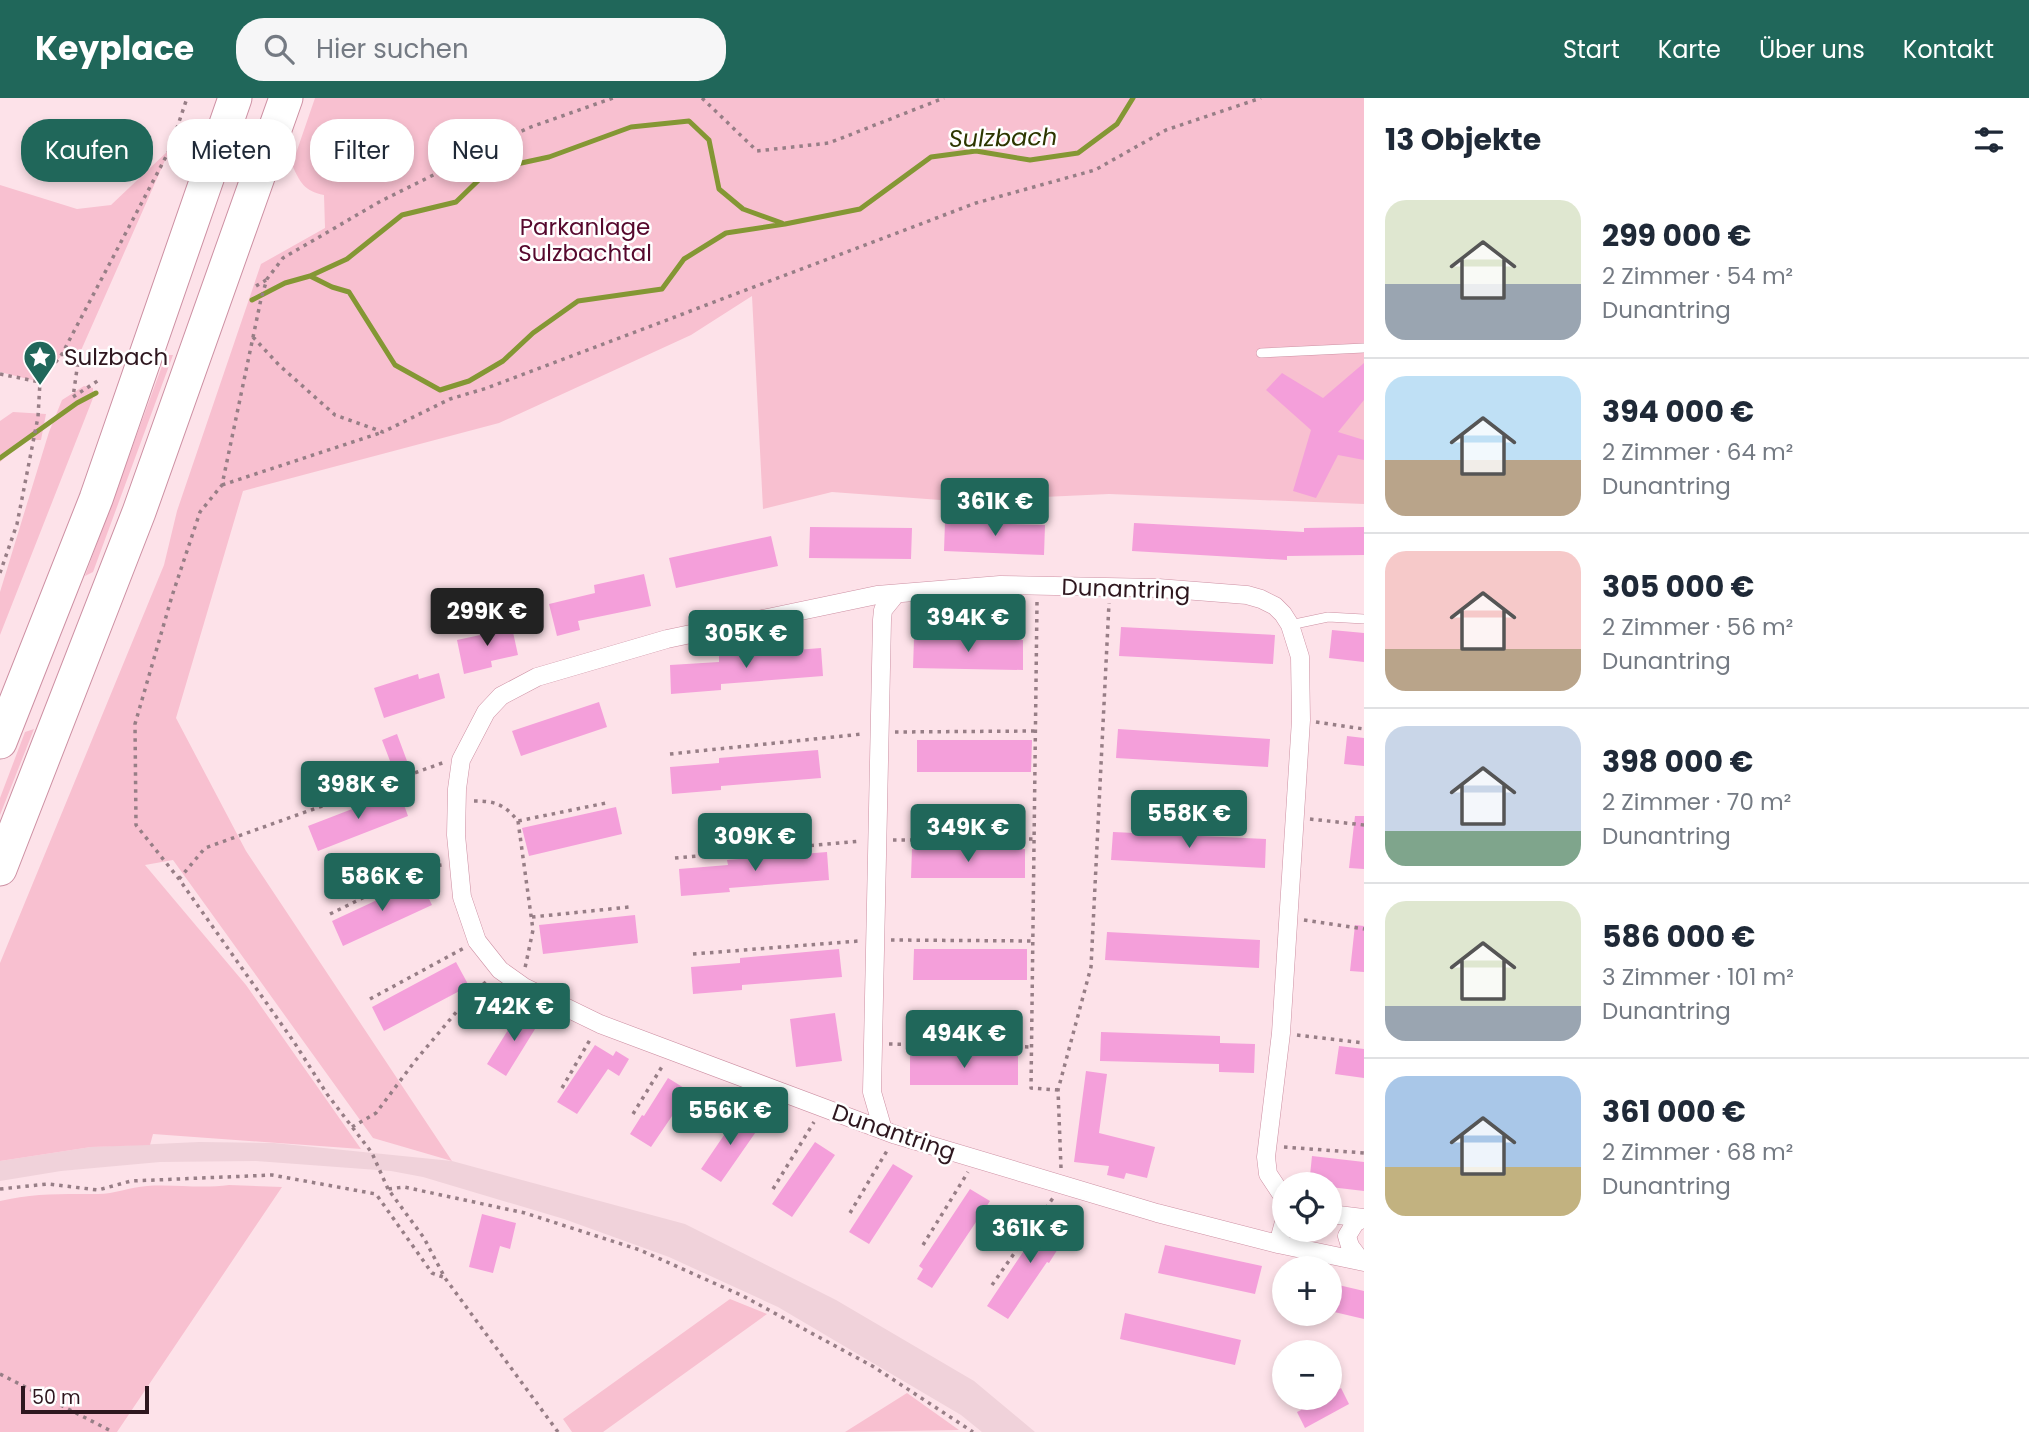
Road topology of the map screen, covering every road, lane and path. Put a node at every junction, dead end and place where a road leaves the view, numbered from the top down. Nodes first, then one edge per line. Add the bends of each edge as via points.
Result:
1 (187, 98) edge
2 (235, 98) edge
3 (286, 98) edge
4 (613, 98) edge
5 (702, 98) edge
6 (944, 98) edge
7 (1261, 98) edge
8 (267, 279) junction
9 (256, 286) dead end
10 (253, 337) junction
11 (1364, 348) edge
12 (62, 354) junction
13 (1261, 354) dead end
14 (0, 374) edge
15 (99, 380) dead end
16 (40, 382) junction
17 (383, 432) junction
18 (222, 485) junction
19 (0, 573) edge
20 (1037, 586) junction
21 (1110, 587) junction
22 (896, 594) junction
23 (1364, 619) edge
24 (1290, 625) junction
25 (1301, 720) junction
26 (1364, 729) edge
27 (1035, 731) junction
28 (879, 732) junction
29 (0, 743) edge
30 (670, 754) dead end
31 (461, 760) junction
32 (457, 800) junction
33 (606, 803) dead end
34 (1294, 817) junction
35 (518, 821) junction
36 (1364, 825) edge
37 (1034, 839) junction
38 (877, 840) junction
39 (675, 858) dead end
40 (458, 863) junction
41 (0, 869) edge
42 (179, 879) junction
43 (629, 907) dead end
44 (330, 914) dead end
45 (1287, 917) junction
46 (532, 918) junction
47 (1364, 929) edge
48 (477, 941) junction
49 (500, 970) junction
50 (524, 987) junction
51 (370, 999) dead end
52 (600, 1024) junction
53 (1281, 1033) junction
54 (873, 1043) junction
55 (1364, 1043) edge
56 (1031, 1046) junction
57 (672, 1052) junction
58 (562, 1088) dead end
59 (1058, 1090) junction
60 (823, 1108) junction
61 (633, 1114) dead end
62 (352, 1127) junction
63 (889, 1133) junction
64 (1268, 1146) junction
65 (1364, 1153) edge
66 (975, 1160) junction
67 (1272, 1180) edge
68 (1061, 1186) junction
69 (0, 1189) edge
70 (388, 1189) junction
71 (773, 1189) dead end
72 (850, 1213) dead end
73 (1342, 1215) edge
74 (1364, 1218) edge
75 (1278, 1244) joint
76 (923, 1245) dead end
77 (1363, 1261) edge
78 (445, 1278) junction
79 (992, 1285) dead end
80 (0, 1374) edge
81 (113, 1432) edge
82 (558, 1432) edge
83 (973, 1432) edge

1 - 12 path via 170,149
2 - 29 highway via 96,499
3 - 41 highway via 139,512
4 - 8 path via 528,128 381,201 283,258
5 - 6 path via 757,151 828,143
7 - 17 path via 1166,131 1095,170 976,203 450,399
8 - 9 path
8 - 10 path
10 - 17 path via 335,415
10 - 18 path
11 - 13 lane
12 - 15 path via 79,355 74,397
12 - 16 path
14 - 16 path
16 - 19 path via 38,417 17,524
17 - 18 path
18 - 42 path via 200,512 135,724 136,825
20 - 21 street, Dunantring
20 - 22 street, Dunantring
20 - 27 path
21 - 24 street, Dunantring via 1247,595 1275,606
21 - 59 path via 1091,967
22 - 28 street via 883,610
22 - 31 street, Dunantring via 667,639 537,677 501,696 486,712
23 - 24 lane via 1328,617
24 - 25 street, Dunantring via 1300,657
25 - 26 path
25 - 34 street, Dunantring
27 - 28 path
27 - 37 path
28 - 30 path
28 - 38 street
31 - 32 street, Dunantring
31 - 42 path via 440,763 205,848
32 - 35 path via 493,801
32 - 40 street, Dunantring
33 - 35 path
34 - 36 path
34 - 45 street, Dunantring
35 - 46 path
37 - 38 path
37 - 56 path
38 - 39 path
38 - 54 street
40 - 44 path via 426,867
40 - 48 street, Dunantring via 462,897
42 - 62 path
43 - 46 path
45 - 47 path
45 - 53 street, Dunantring
46 - 50 path
48 - 49 street, Dunantring
48 - 51 path
49 - 50 street, Dunantring
49 - 62 path via 469,997 376,1113
50 - 52 street, Dunantring
52 - 57 street, Dunantring
52 - 58 path
53 - 55 path
53 - 64 street, Dunantring
54 - 56 path
54 - 63 street via 872,1092
56 - 59 path via 1031,1088
57 - 60 street, Dunantring
57 - 61 path
59 - 68 path
60 - 63 street, Dunantring
60 - 71 path
62 - 70 path via 372,1153
63 - 66 street, Dunantring
63 - 72 path
64 - 65 path
64 - 67 street, Dunantring
66 - 68 street, Dunantring
66 - 76 path
68 - 75 street, Dunantring
68 - 79 path
69 - 78 path via 48,1184 98,1190 131,1181 272,1175 376,1194 432,1273
70 - 78 path via 424,1238
70 - 83 path via 404,1187 525,1213 640,1250 743,1296 874,1367
73 - 74 street, Dunantring
74 - 77 street, Dunantring via 1347,1236
75 - 77 street, Dunantring
78 - 82 path
80 - 81 path

